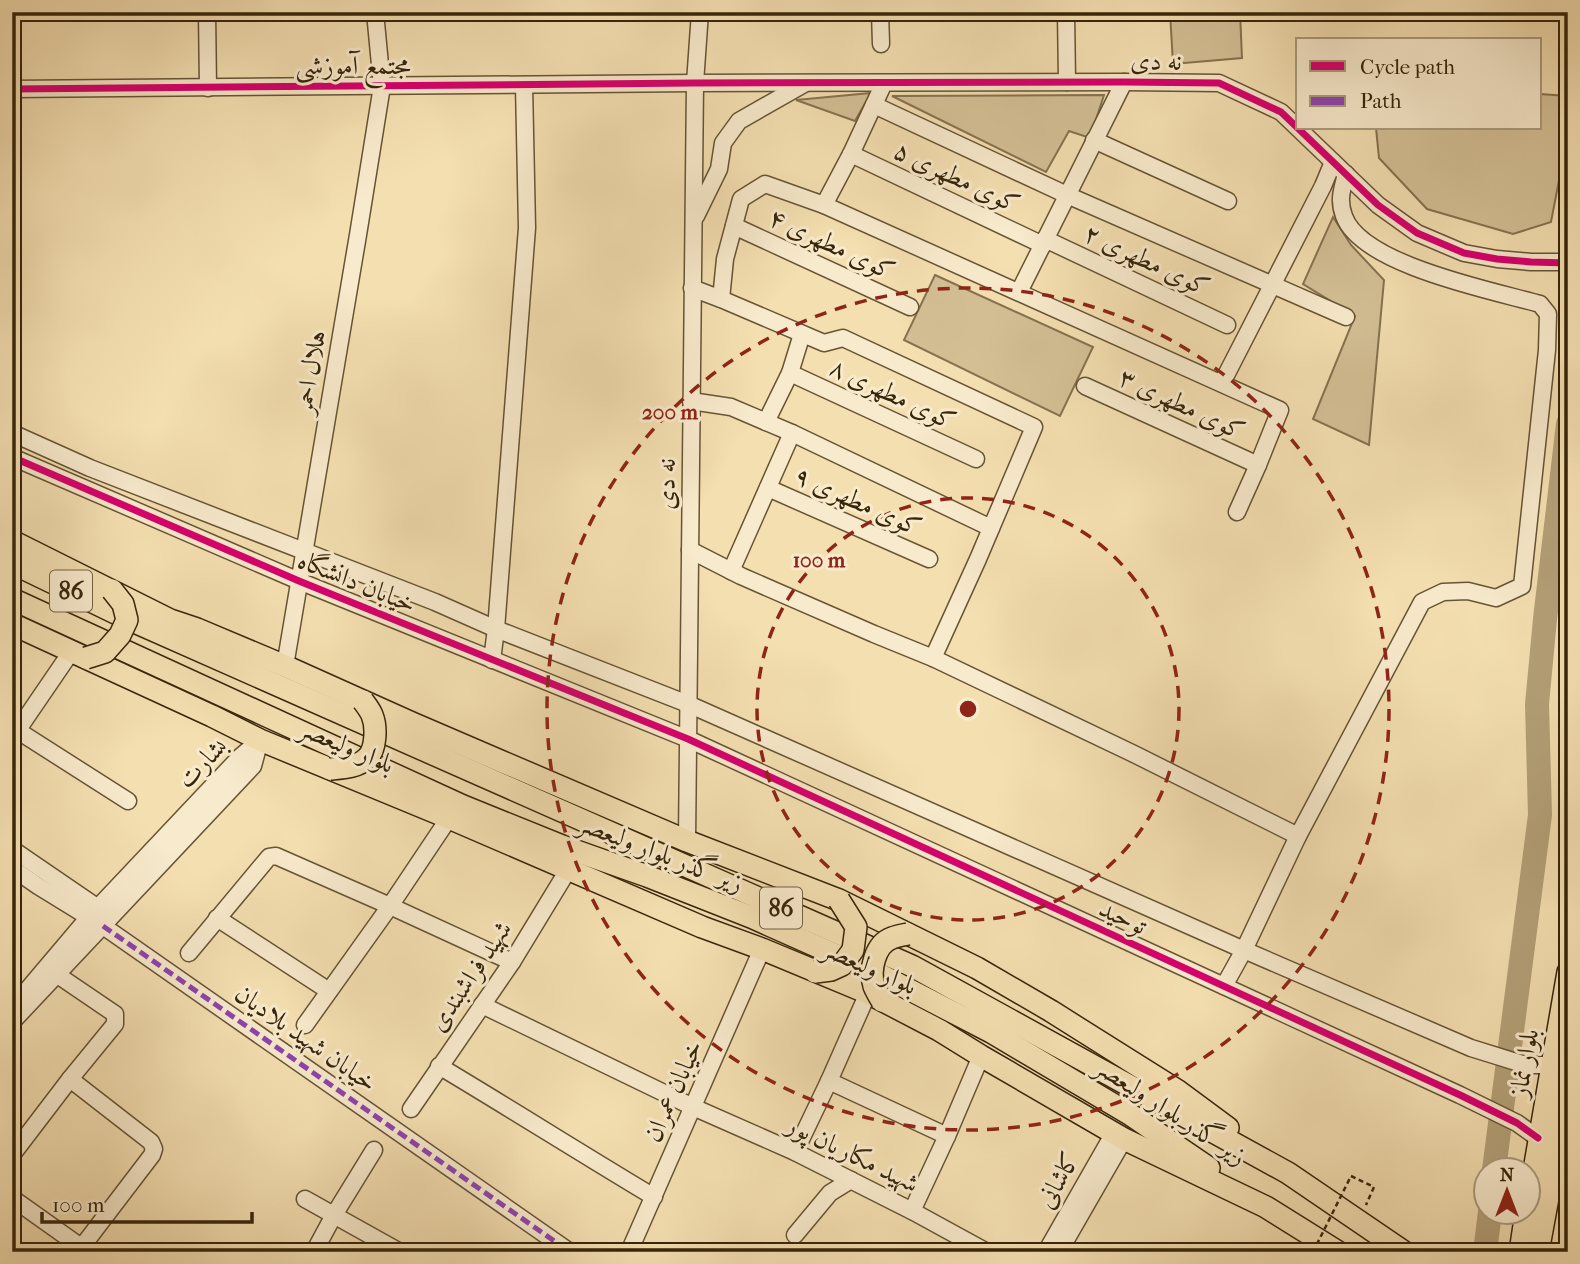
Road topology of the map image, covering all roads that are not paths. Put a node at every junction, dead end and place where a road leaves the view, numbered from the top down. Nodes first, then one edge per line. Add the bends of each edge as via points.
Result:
1 (207, 12) edge
2 (375, 12) edge
3 (701, 12) edge
4 (880, 12) edge
5 (1066, 12) edge
6 (881, 44) dead end
7 (1067, 82) junction
8 (1124, 82) junction
9 (695, 83) junction
10 (806, 83) junction
11 (884, 83) junction
12 (524, 85) junction
13 (382, 86) junction
14 (208, 88) junction
15 (12, 89) edge
16 (874, 105) junction
17 (1296, 126) edge
18 (1300, 130) edge
19 (1094, 140) junction
20 (851, 154) junction
21 (1333, 162) junction
22 (1346, 174) junction
23 (1067, 195) junction
24 (1228, 201) dead end
25 (824, 205) junction
26 (693, 222) junction
27 (734, 226) junction
28 (1044, 242) junction
29 (1559, 262) dead end
30 (1272, 284) junction
31 (692, 288) junction
32 (1019, 292) junction
33 (721, 299) junction
34 (910, 307) dead end
35 (1346, 317) dead end
36 (1227, 325) dead end
37 (802, 334) junction
38 (790, 373) junction
39 (1222, 383) junction
40 (1085, 386) dead end
41 (691, 401) junction
42 (766, 422) junction
43 (12, 433) edge
44 (792, 433) junction
45 (12, 457) edge
46 (976, 459) dead end
47 (1258, 466) junction
48 (768, 488) junction
49 (1237, 512) dead end
50 (991, 528) junction
51 (12, 541) edge
52 (690, 550) junction
53 (304, 551) junction
54 (929, 559) dead end
55 (12, 563) edge
56 (731, 571) junction
57 (299, 581) junction
58 (112, 590) junction
59 (12, 599) edge
60 (12, 624) edge
61 (496, 629) junction
62 (79, 655) junction
63 (933, 658) junction
64 (492, 660) junction
65 (285, 666) junction
66 (363, 701) junction
67 (688, 704) junction
68 (15, 729) edge
69 (260, 740) junction
70 (688, 740) junction
71 (330, 769) junction
72 (128, 801) dead end
73 (449, 818) junction
74 (1298, 836) junction
75 (687, 841) junction
76 (12, 849) edge
77 (12, 868) edge
78 (568, 870) junction
79 (839, 900) junction
80 (390, 906) junction
81 (101, 917) junction
82 (217, 918) junction
83 (908, 934) junction
84 (762, 949) junction
85 (1244, 950) junction
86 (189, 953) dead end
87 (512, 962) junction
88 (815, 972) junction
89 (1568, 972) edge
90 (56, 974) junction
91 (1224, 986) junction
92 (329, 991) junction
93 (875, 997) junction
94 (482, 1005) junction
95 (12, 1008) edge
96 (12, 1022) edge
97 (305, 1025) dead end
98 (981, 1056) junction
99 (1552, 1065) junction
100 (439, 1066) junction
101 (70, 1079) junction
102 (829, 1082) junction
103 (1568, 1089) edge
104 (693, 1107) junction
105 (411, 1109) dead end
106 (947, 1136) junction
107 (1119, 1136) junction
108 (1538, 1138) junction
109 (374, 1150) dead end
110 (795, 1152) junction
111 (12, 1155) edge
112 (1535, 1156) edge
113 (1288, 1173) junction
114 (851, 1180) junction
115 (654, 1196) junction
116 (12, 1198) edge
117 (306, 1199) dead end
118 (1266, 1207) junction
119 (912, 1211) junction
120 (334, 1215) junction
121 (1524, 1226) edge
122 (795, 1235) dead end
123 (82, 1250) edge
124 (314, 1252) edge
125 (400, 1252) edge
126 (570, 1252) edge
127 (629, 1252) edge
128 (987, 1252) edge
129 (1046, 1252) edge
130 (1059, 1252) edge
131 (1338, 1252) edge
132 (1404, 1252) edge
133 (1520, 1252) edge
134 (1538, 1252) edge

1 - 14 street
2 - 13 street, هلال احمر
3 - 9 street
4 - 6 street
5 - 7 street
7 - 8 street, نه دی
7 - 11 street, نه دی
8 - 17 street, نه دی via 1219,83 1281,112
8 - 19 street
9 - 10 street, نه دی
9 - 12 street, مجتمع آموزشی
9 - 26 street, نه دی
10 - 11 street, نه دی
10 - 26 street via 739,121 723,143 719,169
11 - 16 street
12 - 13 street, مجتمع آموزشی
12 - 61 street via 527,228
13 - 14 street, مجتمع آموزشی
13 - 53 street, هلال احمر
14 - 15 street, مجتمع آموزشی
16 - 20 street
16 - 23 street
18 - 21 street, نه دی
19 - 23 street
19 - 24 street
20 - 25 street
20 - 28 street, کوی مطهری ۵
21 - 22 street, نه دی
21 - 30 street
22 - 29 street, نه دی via 1417,233 1464,253
22 - 74 street via 1340,200 1345,219 1358,236 1392,259 1432,275 1540,304 1548,314 1547,350 1522,586 1496,598 1468,591 1443,592 1422,602
23 - 28 street
23 - 30 street
25 - 27 street via 765,184 741,199
25 - 32 street
26 - 31 street, نه دی
27 - 33 street
27 - 34 street, کوی مطهری ۴
28 - 32 street
28 - 36 street, کوی مطهری ۲
30 - 35 street
30 - 39 street
31 - 33 street
31 - 41 street, نه دی
32 - 39 street
33 - 37 street
37 - 38 street
37 - 50 street via 824,343 843,338 1034,427
38 - 42 street
38 - 46 street, کوی مطهری ۸
39 - 47 street via 1280,410
40 - 47 street, کوی مطهری ۳
41 - 42 street via 731,407
41 - 52 street, نه دی
42 - 44 street
43 - 53 street, خیابان دانشگاه
44 - 48 street
44 - 50 street
45 - 57 street, خیابان دانشگاه
47 - 49 street
48 - 54 street, کوی مطهری ۹
48 - 56 street
50 - 63 street
51 - 58 main road, بلوار ولیعصر
52 - 56 street
52 - 67 street, نه دی
53 - 57 street, هلال احمر
53 - 61 street, خیابان دانشگاه
55 - 113 main road, بلوار ولیعصر / 86 via 130,620 912,966
56 - 63 street
57 - 64 street, خیابان دانشگاه
57 - 65 street, هلال احمر
58 - 62 main road, bridge via 123,604 127,620 120,635 105,652
58 - 65 main road, بلوار ولیعصر via 170,620
59 - 118 main road, زیر گذر بلوار ولیعصر via 463,806 739,912 881,975 991,1032 1131,1115
60 - 62 main road, بلوار ولیعصر
61 - 64 street
61 - 67 street, خیابان دانشگاه
62 - 68 street
62 - 69 main road, بلوار ولیعصر
63 - 74 street
64 - 70 street, خیابان دانشگاه
65 - 66 main road, بلوار ولیعصر
66 - 71 main road, bridge via 372,715 375,733 368,758 349,768
66 - 75 main road, بلوار ولیعصر
67 - 70 street, نه دی
67 - 85 street, توحید
68 - 72 street
69 - 71 main road, بلوار ولیعصر
69 - 81 street, بشارت via 253,766
70 - 75 street, نه دی
70 - 91 street, توحید
71 - 73 main road, بلوار ولیعصر
73 - 78 main road, بلوار ولیعصر
73 - 80 street
74 - 85 street
75 - 79 main road, بلوار ولیعصر
76 - 81 street, خیابان شهید بلادیان
77 - 81 street, خیابان شهید بلادیان
78 - 84 main road, بلوار ولیعصر
78 - 87 street, شهید فراشبندی
79 - 83 main road, بلوار ولیعصر
79 - 88 main road, bridge via 856,927 853,950 842,965
80 - 82 street via 276,856 269,857
80 - 87 street
80 - 92 street
81 - 90 street, بشارت
81 - 95 street, بشارت
81 - 126 street, خیابان شهید بلادیان
82 - 86 street
82 - 92 street
83 - 93 main road, bridge via 889,938 875,957
83 - 113 main road, بلوار ولیعصر via 977,968 1167,1083
84 - 88 main road, بلوار ولیعصر
84 - 104 street, خیابان عمران
85 - 91 street
85 - 99 street, توحید via 1471,1048 1526,1065
87 - 94 street, شهید فراشبندی
88 - 93 main road, بلوار ولیعصر
89 - 99 main road, بلوار نماز
90 - 96 street, بشارت
90 - 101 street via 116,1018
91 - 108 street, توحید via 1460,1095
92 - 97 street
93 - 98 main road, بلوار ولیعصر
93 - 102 street
94 - 100 street, شهید فراشبندی
94 - 104 street, شهید مکاریان پور
98 - 106 street
98 - 107 main road, بلوار ولیعصر
99 - 108 main road, بلوار نماز
100 - 105 street, شهید فراشبندی
100 - 115 street
101 - 111 street
101 - 123 street via 154,1149
102 - 106 street
102 - 110 street
103 - 134 main road, بلوار نماز
104 - 110 street, شهید مکاریان پور
104 - 115 street, خیابان عمران
106 - 119 street
107 - 118 main road, بلوار ولیعصر
107 - 129 street, کاشانی
107 - 130 street, کاشانی
108 - 112 main road, بلوار نماز
109 - 120 street
110 - 114 street, شهید مکاریان پور
113 - 132 main road, بلوار ولیعصر / 86
114 - 119 street, شهید مکاریان پور
114 - 122 street via 830,1193
115 - 127 street, خیابان عمران
116 - 123 street
117 - 120 street
118 - 131 main road, بلوار ولیعصر
119 - 128 street, شهید مکاریان پور
120 - 124 street
120 - 125 street
121 - 133 main road

